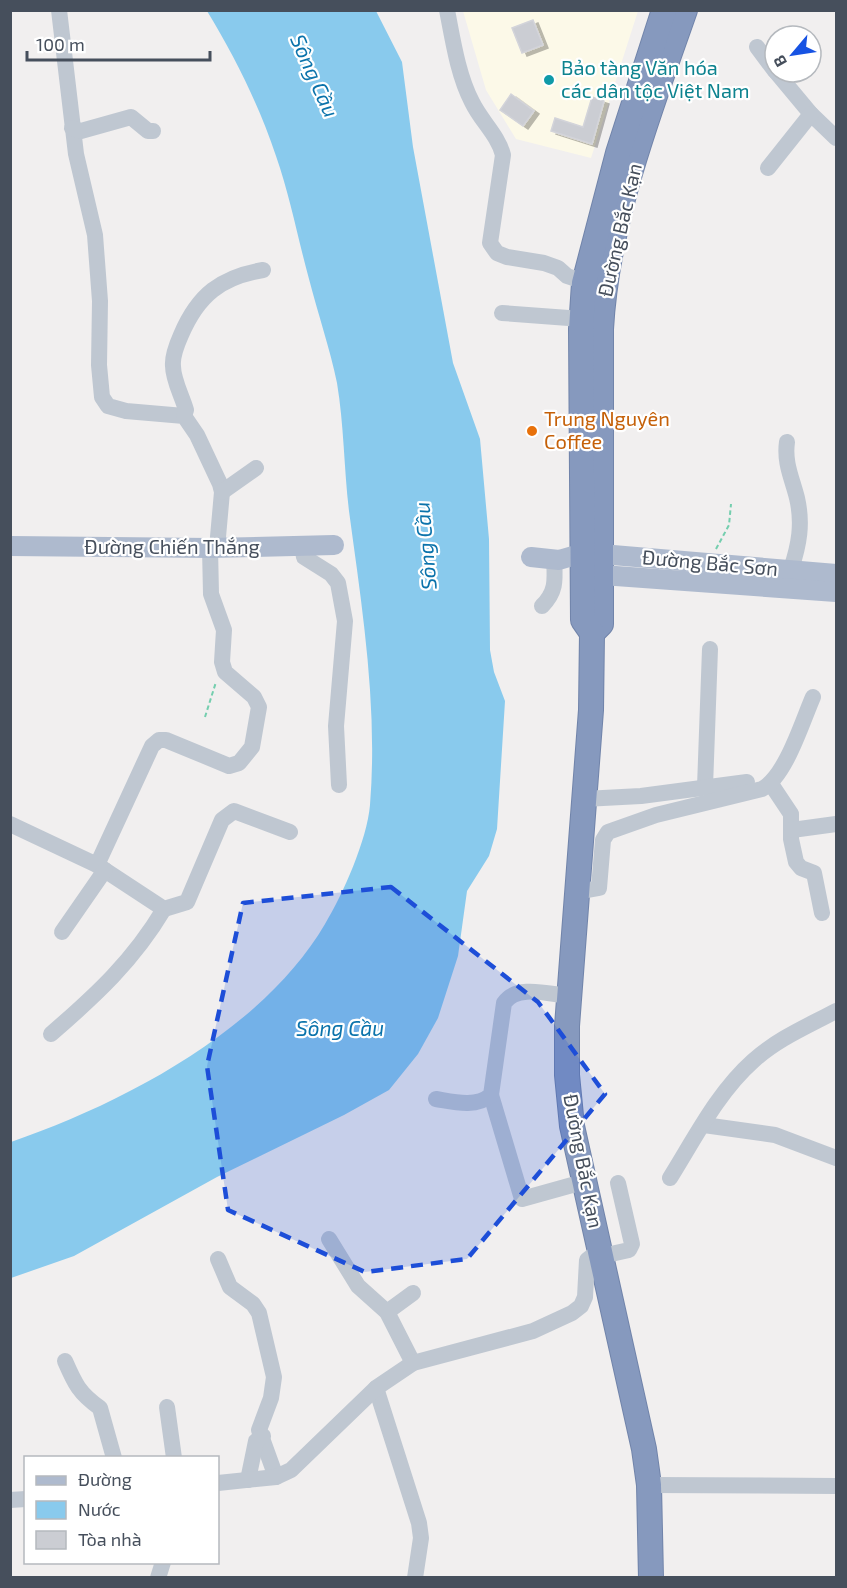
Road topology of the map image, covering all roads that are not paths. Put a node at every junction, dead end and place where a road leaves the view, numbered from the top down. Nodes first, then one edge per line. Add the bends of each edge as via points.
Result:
1 (59, 10) edge
2 (447, 10) edge
3 (664, 10) edge
4 (685, 10) edge
5 (757, 47) dead end
6 (763, 55) edge
7 (787, 84) edge
8 (811, 114) junction
9 (72, 128) junction
10 (153, 131) dead end
11 (837, 138) edge
12 (768, 168) dead end
13 (263, 270) dead end
14 (594, 285) junction
15 (502, 313) dead end
16 (582, 319) junction
17 (184, 416) junction
18 (787, 442) dead end
19 (256, 468) dead end
20 (222, 492) junction
21 (334, 545) dead end
22 (10, 546) edge
23 (302, 546) junction
24 (213, 548) junction
25 (531, 557) dead end
26 (556, 559) junction
27 (592, 564) junction
28 (791, 569) junction
29 (837, 574) edge
30 (837, 592) edge
31 (542, 606) dead end
32 (710, 649) dead end
33 (813, 697) dead end
34 (753, 781) dead end
35 (771, 784) junction
36 (339, 785) dead end
37 (705, 788) junction
38 (584, 799) junction
39 (10, 824) edge
40 (837, 824) edge
41 (792, 830) junction
42 (290, 832) dead end
43 (101, 867) junction
44 (577, 892) junction
45 (164, 909) junction
46 (822, 913) dead end
47 (62, 932) dead end
48 (568, 996) junction
49 (837, 1011) edge
50 (51, 1034) dead end
51 (491, 1095) junction
52 (436, 1099) dead end
53 (704, 1125) junction
54 (837, 1158) edge
55 (670, 1178) dead end
56 (583, 1182) junction
57 (618, 1183) dead end
58 (329, 1239) dead end
59 (601, 1252) junction
60 (218, 1259) dead end
61 (414, 1293) dead end
62 (387, 1312) junction
63 (65, 1361) dead end
64 (414, 1364) junction
65 (376, 1388) junction
66 (167, 1407) dead end
67 (263, 1436) junction
68 (113, 1456) edge
69 (174, 1456) edge
70 (276, 1477) junction
71 (248, 1480) junction
72 (219, 1483) edge
73 (650, 1485) junction
74 (837, 1486) edge
75 (415, 1578) edge
76 (651, 1578) edge

1 - 9 street
2 - 14 street via 466,88 503,155 490,243 497,253 544,263
3 - 14 highway, Đường Bắc Kạn via 618,153
4 - 14 highway, Đường Bắc Kạn
5 - 6 street
7 - 8 street
8 - 11 street
8 - 12 street
9 - 10 street via 81,130 131,117
9 - 17 street via 95,235 102,397 108,406 126,411
13 - 17 street via 239,274 223,282 202,300 188,320 172,363 186,410
14 - 16 highway, Đường Bắc Kạn
14 - 27 highway, Đường Bắc Kạn via 601,329
15 - 16 street
16 - 27 highway, Đường Bắc Kạn
17 - 20 street via 197,435
18 - 28 street via 786,465 797,499 800,532
19 - 20 street
20 - 24 street
21 - 23 main road, Đường Chiến Thắng
22 - 24 main road, Đường Chiến Thắng
23 - 24 main road, Đường Chiến Thắng
23 - 36 street via 304,557 338,582 345,621 337,707
24 - 43 street via 211,594 224,630 222,662 225,672 254,697 259,707 252,747 239,763 229,766 166,740 152,746
25 - 26 main road
26 - 27 main road
26 - 31 street via 555,587
27 - 28 main road, Đường Bắc Sơn via 714,563
27 - 30 main road, Đường Bắc Sơn
27 - 38 highway, Đường Bắc Kạn via 583,620 592,633
28 - 29 main road, Đường Bắc Sơn
32 - 37 street
33 - 35 street
34 - 37 street
35 - 41 street via 791,814
35 - 44 street via 656,814 608,832 603,840 599,888
37 - 38 street
38 - 44 highway, Đường Bắc Kạn
39 - 43 street
40 - 41 street
41 - 46 street via 796,862 814,873
42 - 45 street via 234,811 222,820 186,902
43 - 45 street
43 - 47 street
44 - 48 highway, Đường Bắc Kạn
45 - 50 street via 133,957
48 - 51 street via 517,992 509,996 504,1003
48 - 56 highway, Đường Bắc Kạn via 567,1075
49 - 53 street via 771,1046 752,1061 729,1086
51 - 52 street via 477,1102
51 - 56 street via 522,1200
53 - 54 street via 775,1135
53 - 55 street
56 - 59 highway, Đường Bắc Kạn
57 - 59 street via 632,1244 629,1250
58 - 62 street via 358,1286
59 - 64 street via 587,1260 585,1297 572,1313 533,1331
59 - 73 highway, Đường Bắc Kạn
60 - 67 street via 230,1287 259,1313 274,1377 260,1430
61 - 62 street
62 - 64 street
63 - 68 street via 77,1389 100,1408
64 - 65 street
65 - 70 street via 291,1470
65 - 75 street via 419,1523 421,1538
66 - 69 street
67 - 70 street
67 - 71 street via 256,1441
70 - 71 street
71 - 72 street
73 - 74 street
73 - 76 highway, Đường Bắc Kạn

